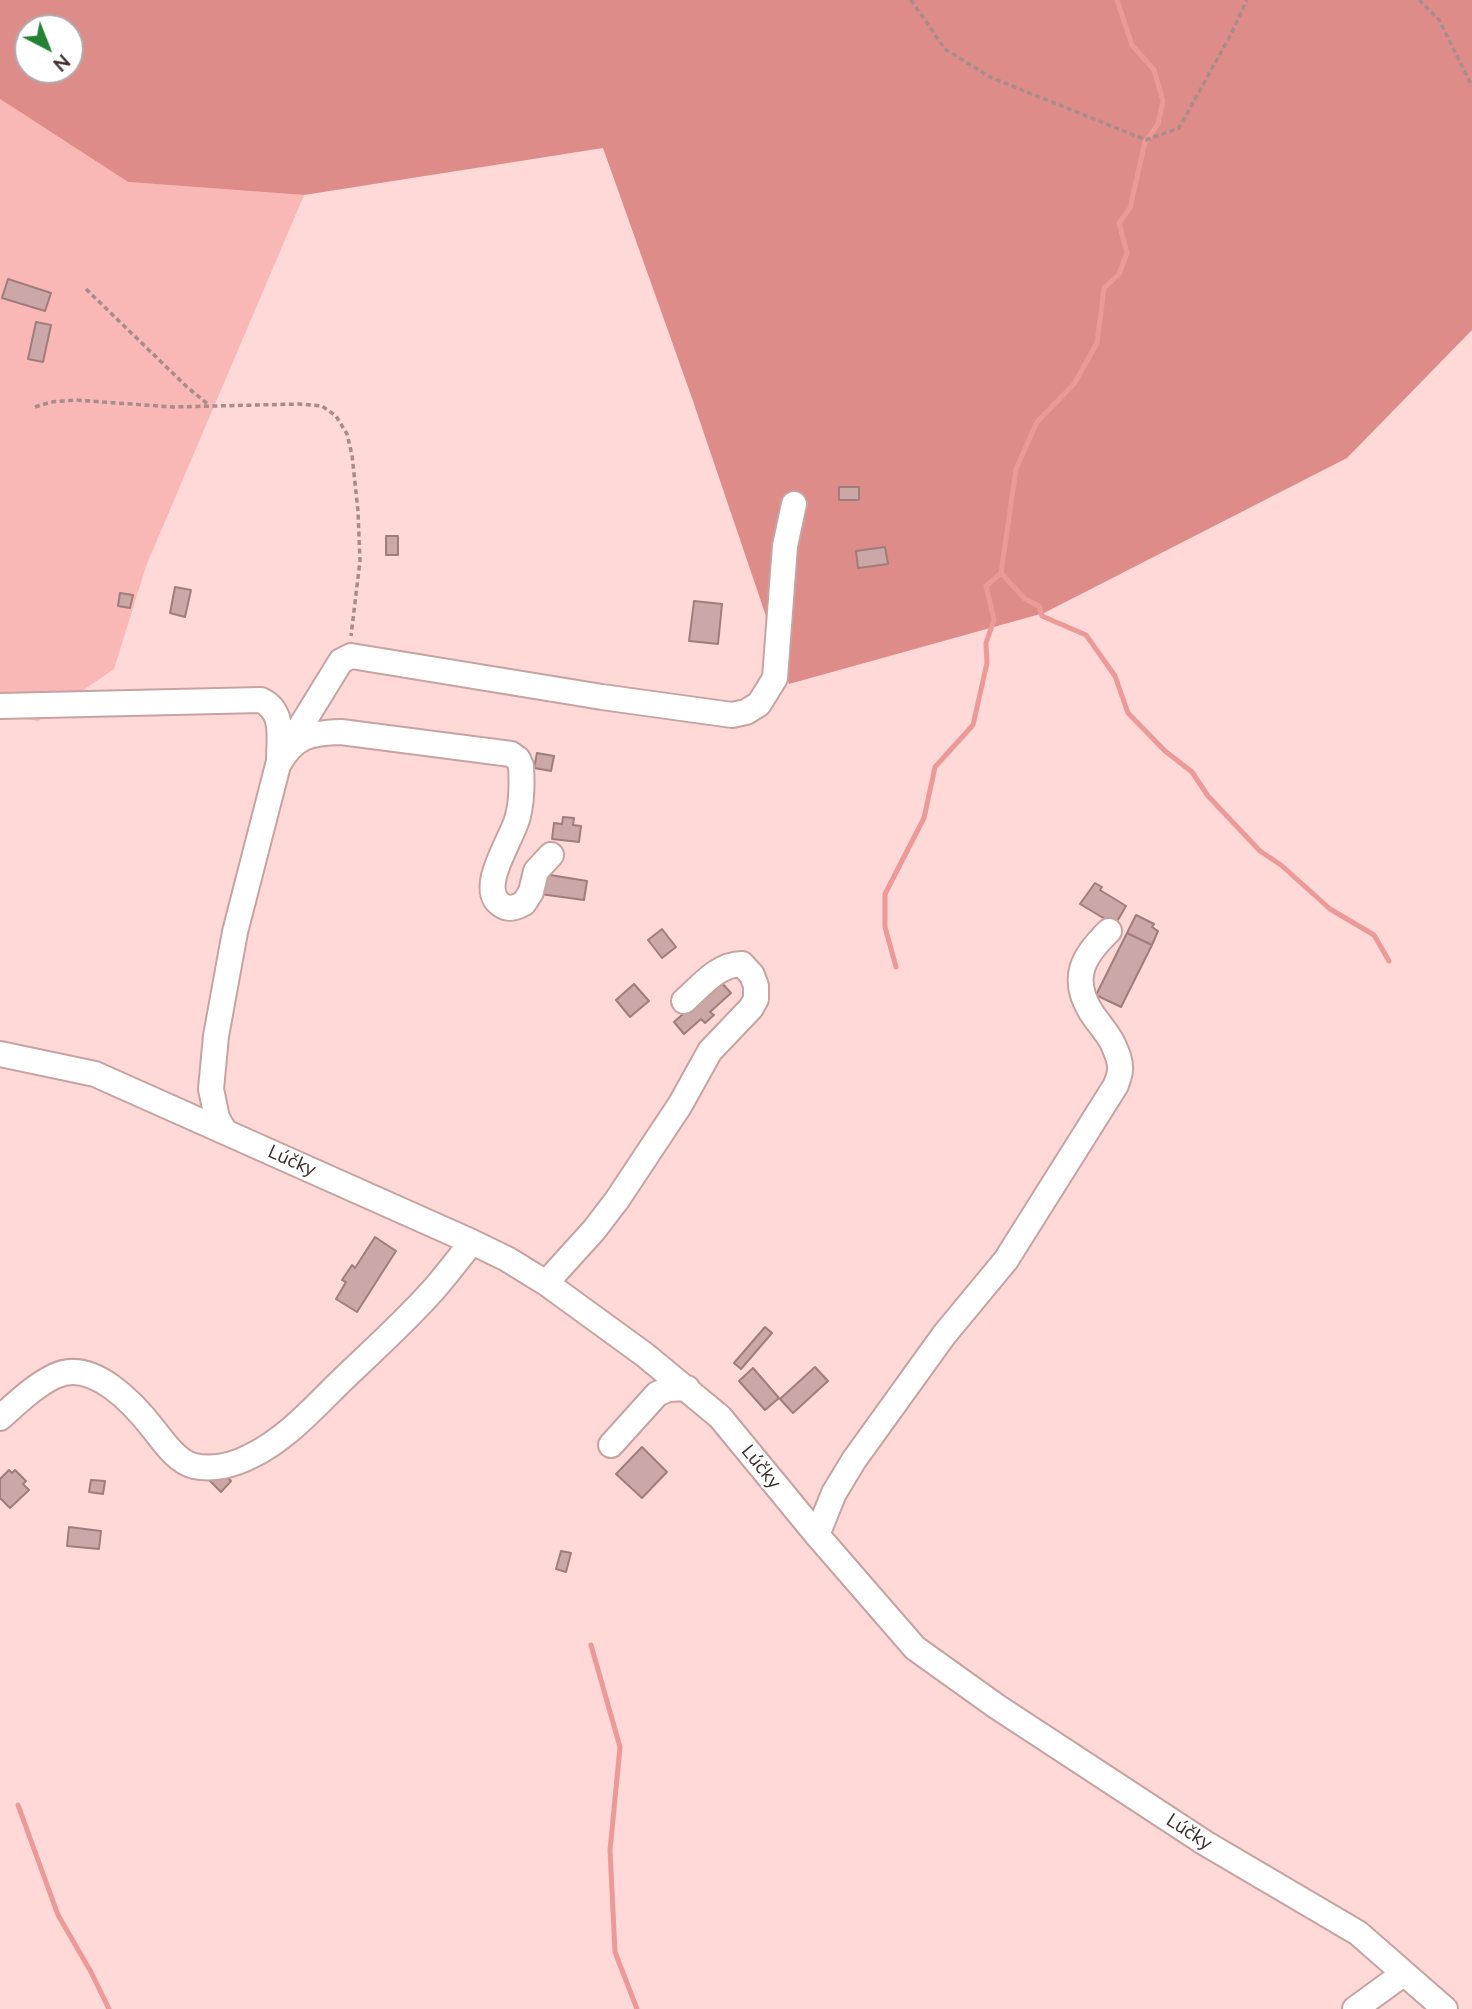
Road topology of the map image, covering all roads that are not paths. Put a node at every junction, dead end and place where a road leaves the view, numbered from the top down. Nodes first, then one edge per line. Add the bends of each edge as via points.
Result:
1 (794, 504) dead end
2 (0, 706) edge
3 (283, 757) junction
4 (551, 855) dead end
5 (1109, 931) dead end
6 (684, 1002) dead end
7 (0, 1054) edge
8 (223, 1130) junction
9 (472, 1242) junction
10 (546, 1283) junction
11 (687, 1388) junction
12 (0, 1418) edge
13 (611, 1444) dead end
14 (817, 1535) junction
15 (1403, 1974) junction
16 (1354, 2009) edge
17 (1445, 2009) edge

1 - 3 street via 785,547 775,678 759,704 746,712 732,715 602,697 351,656 341,661
2 - 3 street via 261,700 278,713
3 - 4 street via 312,735 341,732 511,754 521,766 518,816 492,884 495,900 509,908 523,903 536,871
3 - 8 street via 235,932 216,1036 211,1089
5 - 14 street via 1085,960 1079,979 1081,994 1117,1053 1121,1069 1116,1086 1006,1260 944,1335 855,1460 834,1493
6 - 10 street via 730,964 741,964 756,986 751,1008 710,1051 617,1200
7 - 8 street, Lúčky via 95,1074
8 - 9 street, Lúčky
9 - 10 street, Lúčky
9 - 12 street via 405,1320 299,1422 250,1457 208,1468 191,1466 177,1457 117,1390 75,1373 58,1375 34,1389
10 - 11 street, Lúčky
11 - 13 street via 657,1394
11 - 14 street, Lúčky via 720,1417
14 - 15 street, Lúčky via 915,1647 996,1706 1205,1843 1359,1933
15 - 16 street
15 - 17 street, Lúčky

